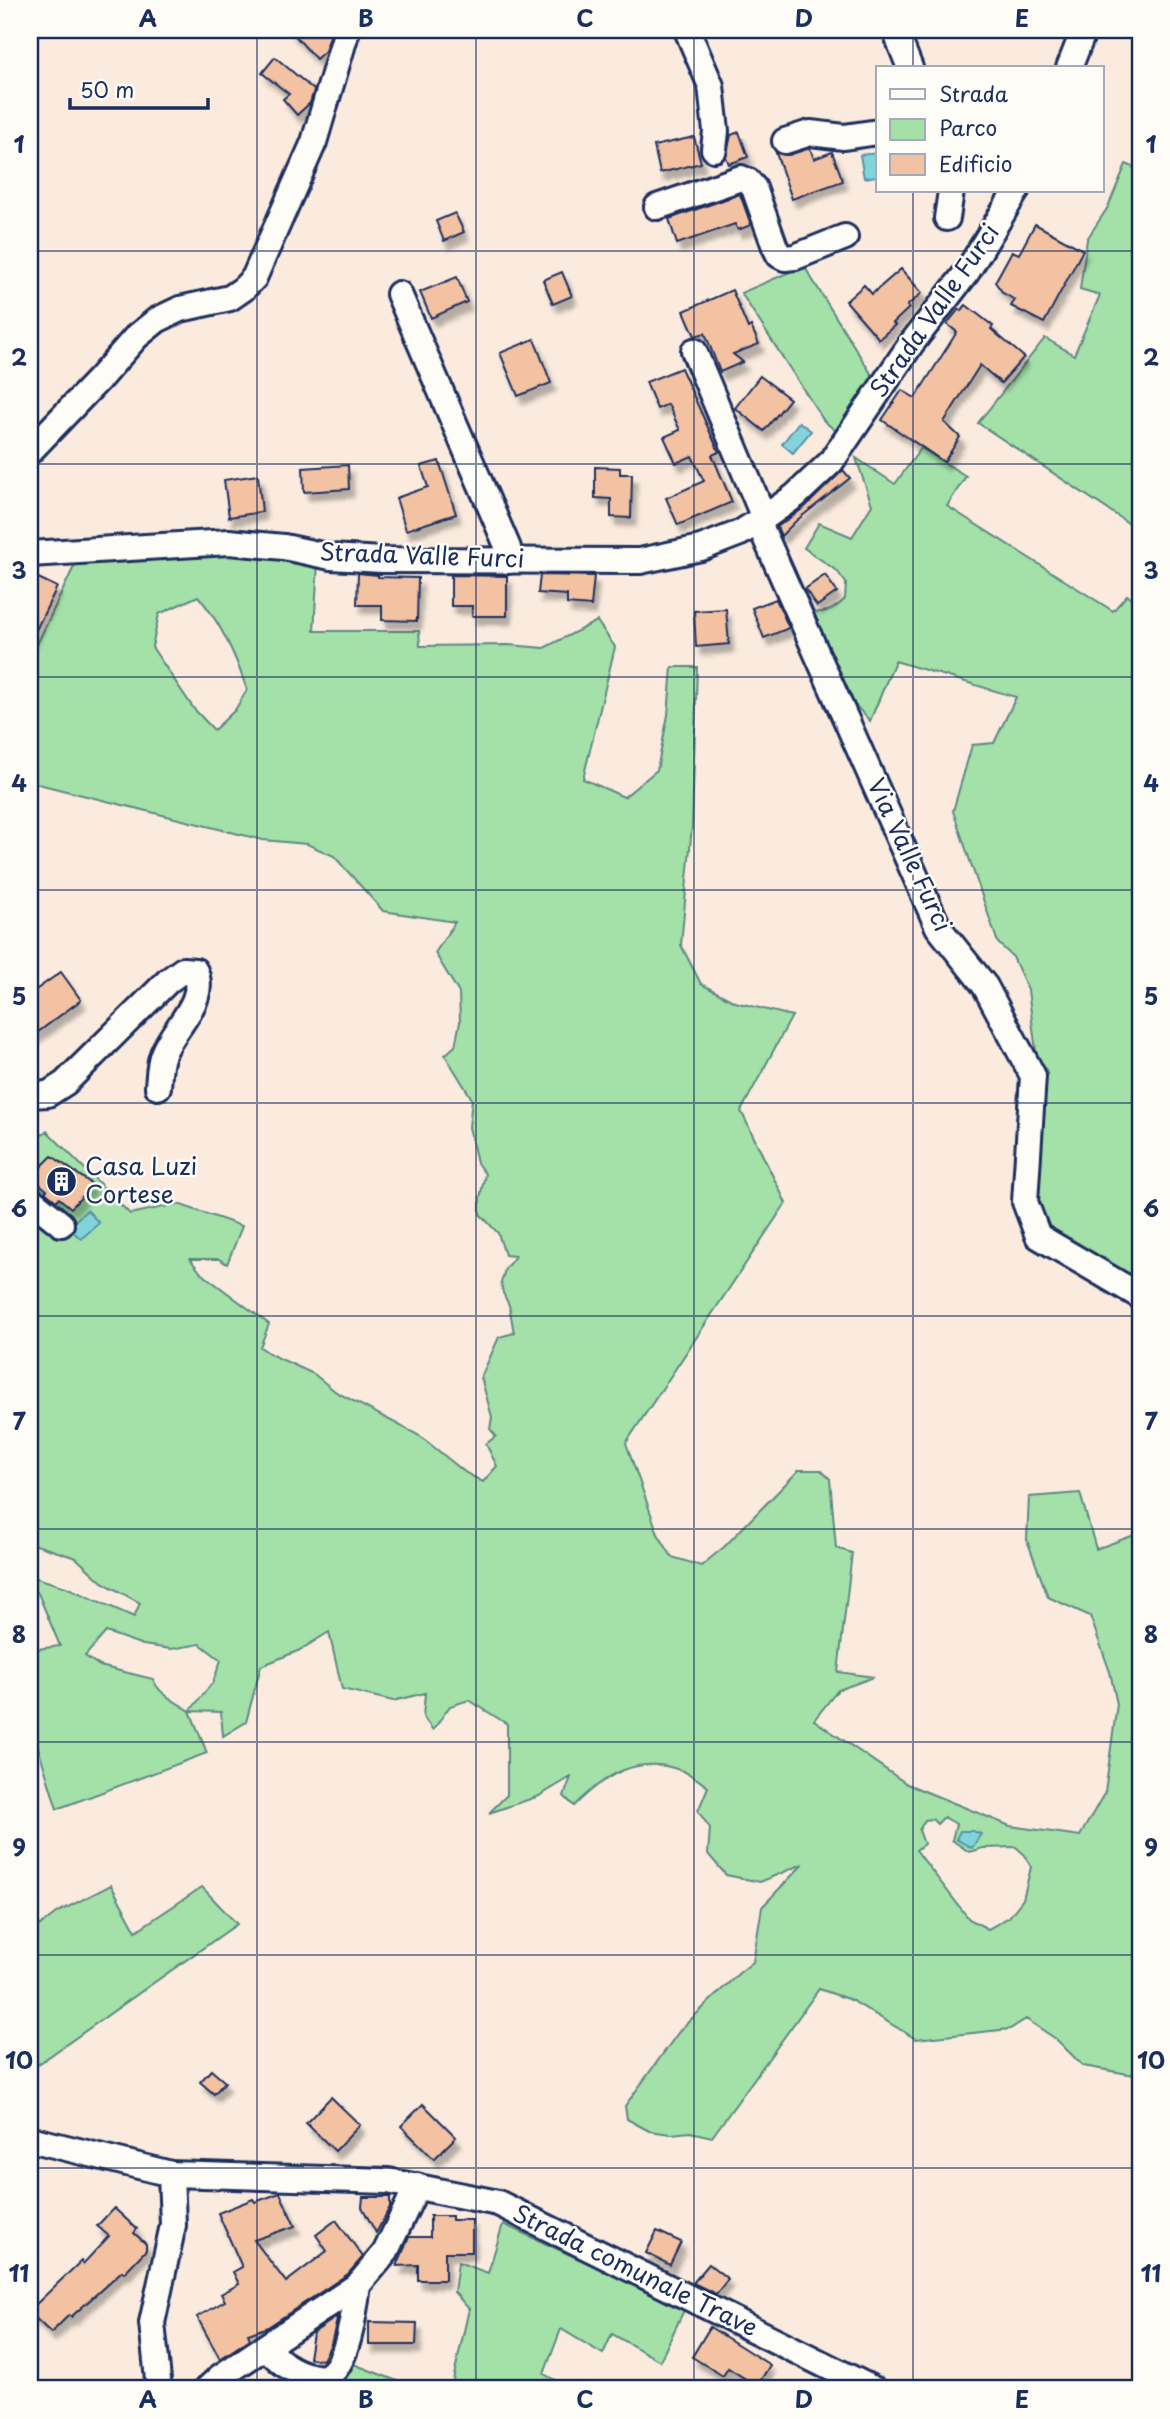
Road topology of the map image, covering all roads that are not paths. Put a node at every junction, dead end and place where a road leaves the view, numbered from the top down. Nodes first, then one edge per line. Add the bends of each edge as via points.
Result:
1 (347, 30) edge
2 (687, 30) edge
3 (895, 30) edge
4 (1084, 30) edge
5 (909, 66) edge
6 (1070, 66) edge
7 (876, 132) edge
8 (785, 141) dead end
9 (714, 149) dead end
10 (951, 192) edge
11 (1015, 192) edge
12 (657, 207) dead end
13 (947, 218) dead end
14 (845, 237) dead end
15 (399, 294) dead end
16 (694, 351) dead end
17 (30, 451) edge
18 (761, 519) junction
19 (30, 554) edge
20 (508, 561) junction
21 (158, 1087) dead end
22 (30, 1095) edge
23 (30, 1199) edge
24 (61, 1223) dead end
25 (1140, 1296) edge
26 (30, 2138) edge
27 (171, 2174) junction
28 (417, 2186) junction
29 (358, 2285) junction
30 (266, 2347) junction
31 (214, 2383) edge
32 (159, 2389) edge
33 (873, 2389) edge

1 - 17 street via 314,142 254,278 230,298 180,309 157,320
2 - 9 street via 710,86
3 - 5 street
4 - 6 street
7 - 8 street via 810,133
10 - 13 street
11 - 18 street, Strada Valle Furci via 967,272 911,344 831,462 795,496
12 - 14 street via 741,178 754,188 779,255 795,257
15 - 20 street via 508,548
16 - 18 street
18 - 20 street, Strada Valle Furci via 701,548 640,561
18 - 25 street, Via Valle Furci via 938,926 985,986 1033,1076 1026,1202 1038,1236
19 - 20 street, Strada Valle Furci via 229,542 331,557
21 - 22 street via 161,1056 198,997 200,983 195,971 183,970 168,981 65,1083 48,1094
23 - 24 street
26 - 27 street, Strada comunale Trave
27 - 28 street, Strada comunale Trave via 388,2181
27 - 32 street via 173,2225 152,2323
28 - 29 street via 385,2253
28 - 33 street, Strada comunale Trave via 498,2203
29 - 30 street
29 - 30 street via 346,2347 327,2376 294,2372
30 - 31 street

